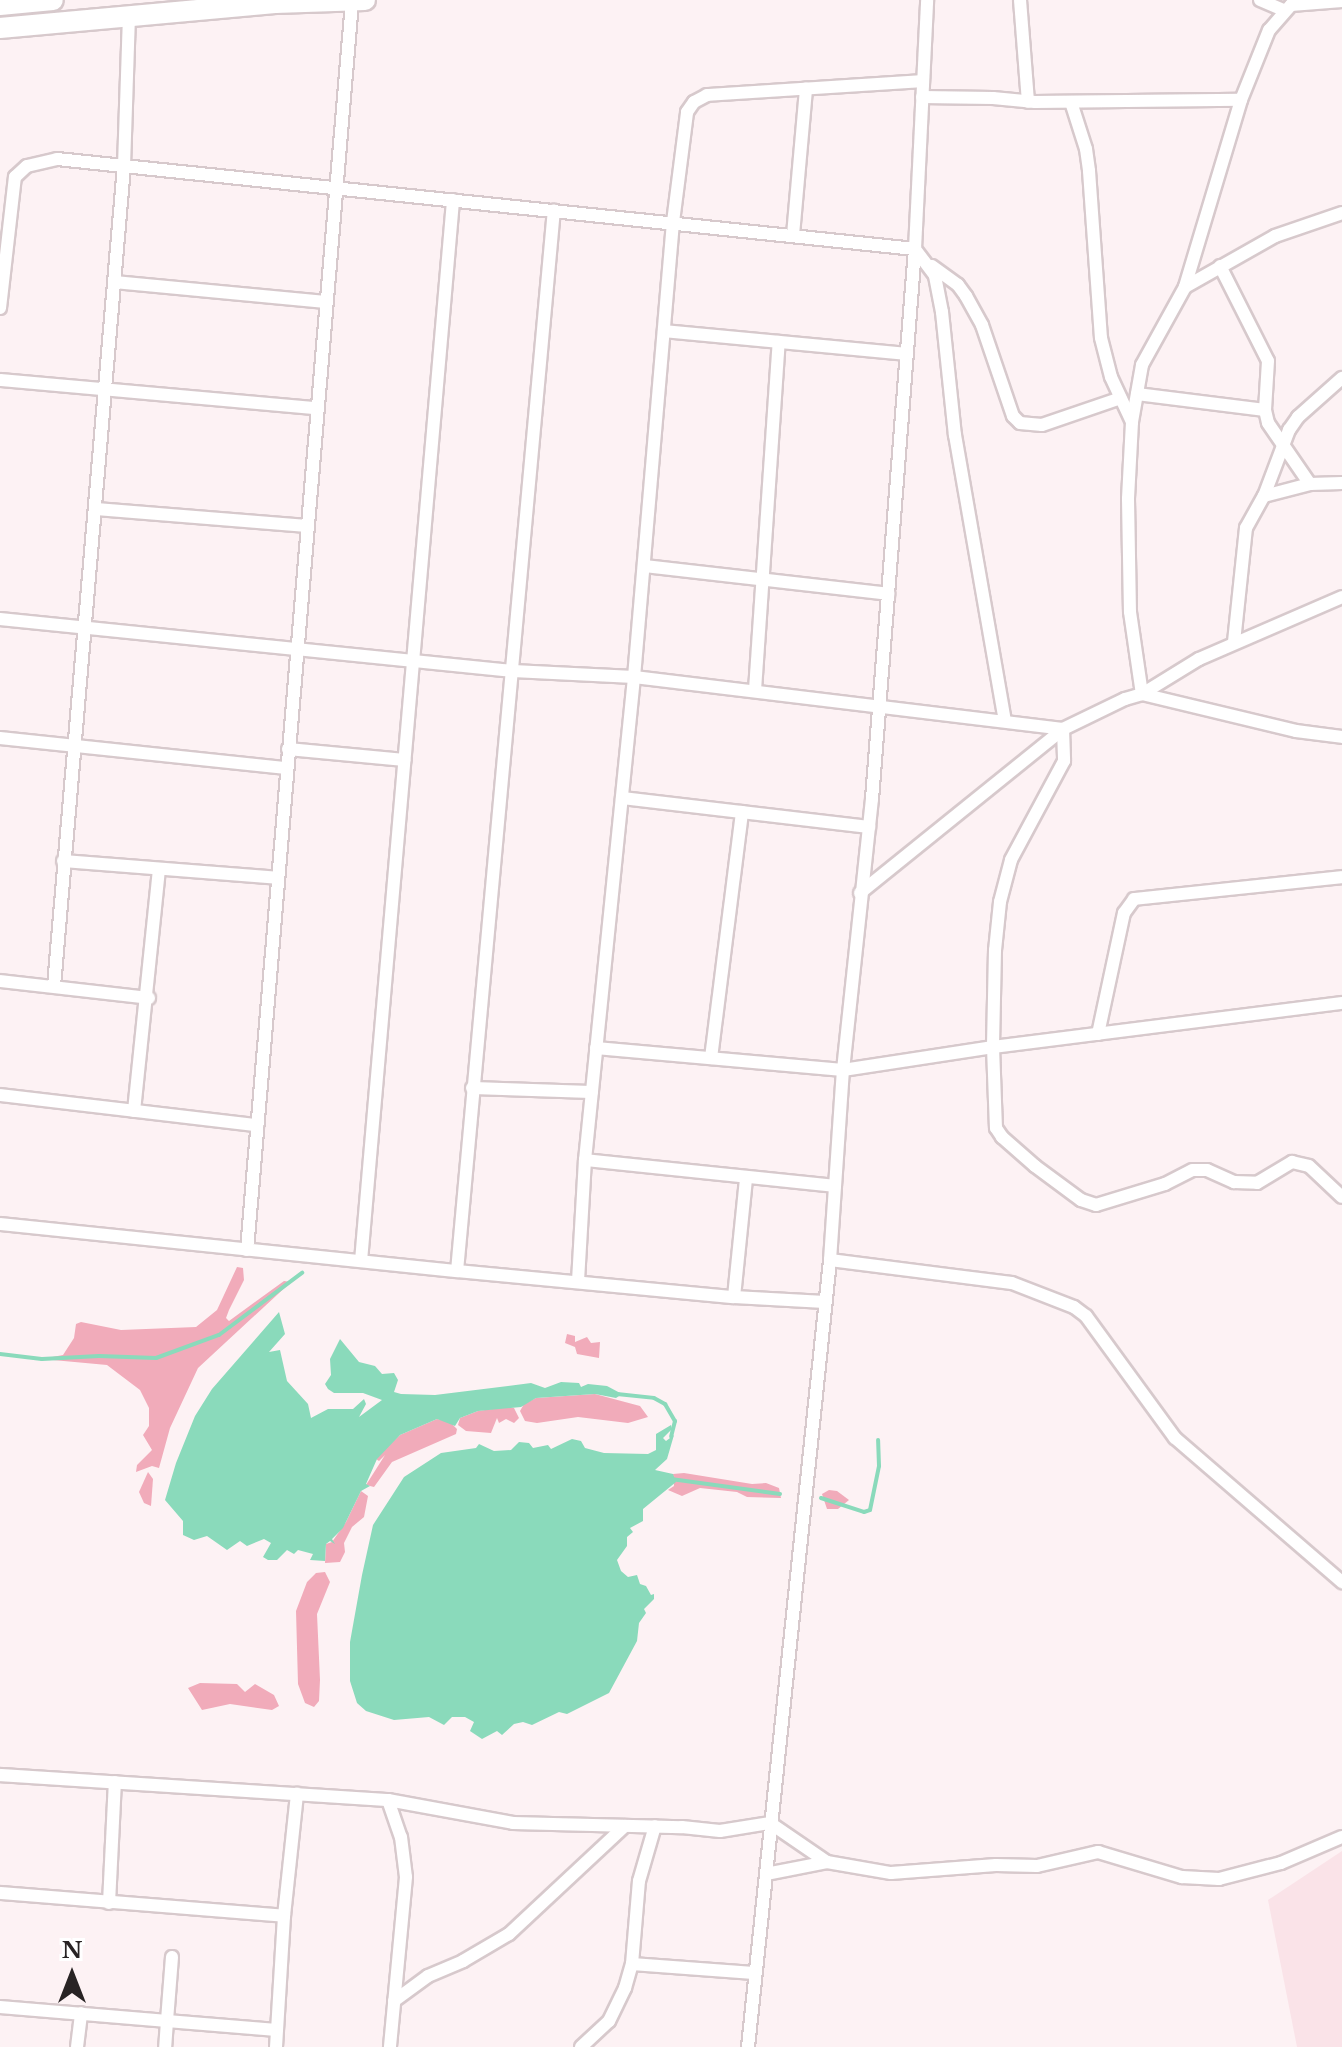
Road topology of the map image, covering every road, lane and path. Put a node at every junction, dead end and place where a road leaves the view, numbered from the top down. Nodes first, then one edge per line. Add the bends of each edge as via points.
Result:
1 (53, 0) edge
2 (927, 0) edge
3 (1020, 0) edge
4 (1260, 0) edge
5 (358, 1) edge
6 (1342, 1) edge
7 (0, 5) edge
8 (1284, 10) junction
9 (129, 17) junction
10 (0, 28) edge
11 (922, 81) junction
12 (806, 89) junction
13 (922, 97) junction
14 (1241, 100) junction
15 (1028, 102) junction
16 (1071, 102) junction
17 (124, 166) junction
18 (335, 188) junction
19 (5, 200) edge
20 (453, 200) junction
21 (554, 210) junction
22 (1342, 213) edge
23 (673, 222) junction
24 (793, 235) junction
25 (915, 249) junction
26 (930, 264) junction
27 (1220, 266) junction
28 (115, 282) junction
29 (1185, 287) junction
30 (325, 302) junction
31 (0, 308) edge
32 (664, 331) junction
33 (779, 342) junction
34 (907, 354) junction
35 (1342, 378) edge
36 (0, 380) edge
37 (106, 389) junction
38 (1137, 394) junction
39 (1121, 398) junction
40 (316, 408) junction
41 (1265, 410) junction
42 (1132, 422) junction
43 (1281, 446) junction
44 (1342, 483) edge
45 (1310, 484) junction
46 (1264, 496) junction
47 (96, 509) junction
48 (307, 526) junction
49 (644, 566) junction
50 (764, 579) junction
51 (888, 594) junction
52 (1342, 597) edge
53 (0, 619) edge
54 (84, 630) junction
55 (1234, 642) junction
56 (297, 648) junction
57 (413, 660) junction
58 (513, 671) junction
59 (634, 677) junction
60 (755, 690) junction
61 (1142, 694) junction
62 (878, 704) junction
63 (1005, 721) junction
64 (1063, 729) junction
65 (1342, 737) edge
66 (0, 738) edge
67 (75, 745) junction
68 (288, 749) junction
69 (404, 760) junction
70 (286, 768) junction
71 (622, 798) junction
72 (742, 812) junction
73 (869, 827) junction
74 (63, 861) junction
75 (159, 869) junction
76 (1342, 877) edge
77 (277, 878) junction
78 (860, 893) junction
79 (0, 981) edge
80 (54, 986) junction
81 (149, 998) junction
82 (1342, 1003) edge
83 (1098, 1034) junction
84 (993, 1047) junction
85 (596, 1048) junction
86 (711, 1058) junction
87 (843, 1070) junction
88 (472, 1088) junction
89 (592, 1092) junction
90 (0, 1095) edge
91 (134, 1111) junction
92 (257, 1125) junction
93 (585, 1160) junction
94 (746, 1178) junction
95 (835, 1186) junction
96 (1342, 1197) edge
97 (0, 1224) edge
98 (247, 1250) junction
99 (830, 1260) junction
100 (361, 1261) junction
101 (457, 1271) junction
102 (578, 1281) junction
103 (734, 1297) junction
104 (825, 1302) junction
105 (1342, 1582) edge
106 (0, 1775) edge
107 (115, 1782) junction
108 (297, 1794) junction
109 (388, 1800) junction
110 (770, 1823) junction
111 (625, 1826) junction
112 (655, 1826) junction
113 (1342, 1837) edge
114 (827, 1862) junction
115 (766, 1874) junction
116 (0, 1893) edge
117 (109, 1903) junction
118 (284, 1916) junction
119 (172, 1957) dead end
120 (632, 1964) junction
121 (754, 1973) junction
122 (394, 2001) junction
123 (0, 2007) edge
124 (81, 2013) junction
125 (167, 2021) junction
126 (277, 2030) junction
127 (77, 2047) edge
128 (165, 2047) edge
129 (276, 2047) edge
130 (390, 2047) edge
131 (581, 2047) edge
132 (748, 2047) edge

1 - 7 main road
2 - 11 street
3 - 15 street
4 - 8 street
5 - 9 main road
5 - 18 street
6 - 8 street via 1302,2
8 - 14 street via 1263,41
9 - 10 main road
9 - 17 street
11 - 12 street
11 - 13 street
12 - 23 street via 707,95 694,102 687,112
12 - 24 street
13 - 15 street
13 - 25 street
14 - 16 street
14 - 29 street
15 - 16 street
16 - 39 street via 1089,171 1101,338
17 - 18 street
17 - 19 street via 42,161 15,177
17 - 28 street
18 - 20 street
18 - 30 street
19 - 31 street
20 - 21 street
20 - 57 street
21 - 23 street
21 - 58 street
22 - 27 street via 1275,236
23 - 24 street
23 - 32 street
24 - 25 street
25 - 26 street
25 - 34 street
26 - 39 street via 966,296 1020,423 1042,425
26 - 63 street via 942,312 955,435
27 - 29 street
27 - 41 street via 1268,361
28 - 30 street
28 - 37 street
29 - 38 street via 1151,342
30 - 40 street
32 - 33 street
32 - 49 street
33 - 34 street
33 - 50 street
34 - 51 street
35 - 43 street via 1298,417
36 - 37 street
37 - 40 street
37 - 47 street
38 - 41 street
38 - 42 street
39 - 42 street
40 - 48 street
41 - 43 street
42 - 61 street via 1130,612
43 - 45 street
43 - 46 street
44 - 45 street
45 - 46 street
46 - 55 street via 1241,547
47 - 48 street
47 - 54 street
48 - 56 street
49 - 50 street
49 - 59 street
50 - 51 street
50 - 60 street
51 - 62 street
52 - 55 street
53 - 54 street
54 - 56 street
54 - 67 street
55 - 61 street
56 - 57 street
56 - 68 street
57 - 58 street
57 - 69 street
58 - 59 street
58 - 88 street
59 - 60 street
59 - 71 street
60 - 62 street
61 - 64 street
61 - 65 street
62 - 63 street
62 - 73 street
63 - 64 street
64 - 78 street
64 - 84 street via 1064,761 1004,883 995,950
66 - 67 street
67 - 70 street
67 - 74 street
68 - 69 street
68 - 70 street
69 - 100 street
70 - 77 street
71 - 72 street
71 - 85 street
72 - 73 street
72 - 86 street
73 - 78 street
74 - 75 street
74 - 80 street
75 - 77 street
75 - 81 street
76 - 83 street via 1134,899 1124,913
77 - 92 street
78 - 87 street
79 - 80 street
80 - 81 street
81 - 91 street
82 - 83 street
83 - 84 street
84 - 87 street
84 - 96 street via 996,1128 1081,1200 1096,1205 1117,1201 1200,1170 1234,1182 1257,1183 1292,1162 1309,1166
85 - 86 street
85 - 89 street
86 - 87 street
87 - 95 street
88 - 89 street
88 - 101 street
89 - 93 street
90 - 91 street
91 - 92 street
92 - 98 street
93 - 94 street
93 - 102 street
94 - 95 street
94 - 103 street
95 - 99 street
97 - 98 street
98 - 100 street
99 - 104 street
99 - 105 street via 1012,1283 1074,1307 1086,1316 1175,1438
100 - 101 street
101 - 102 street
102 - 103 street
103 - 104 street
104 - 110 street
106 - 107 street
107 - 108 street
107 - 117 street
108 - 109 street
108 - 118 street
109 - 111 street via 513,1823
109 - 122 street via 401,1837 406,1877
110 - 112 street via 720,1831
110 - 114 street
110 - 115 street
111 - 112 street
111 - 122 street via 509,1934 428,1976
112 - 120 street via 639,1881
113 - 114 street via 1281,1863 1219,1879 1174,1875 1098,1852 1049,1865 891,1873
114 - 115 street
115 - 121 street
116 - 117 street
117 - 118 street
118 - 126 street
119 - 125 street
120 - 121 street
120 - 131 street via 609,2021
121 - 132 street
122 - 130 street
123 - 124 street
124 - 125 street
124 - 127 street
125 - 126 street
125 - 128 street
126 - 129 street

